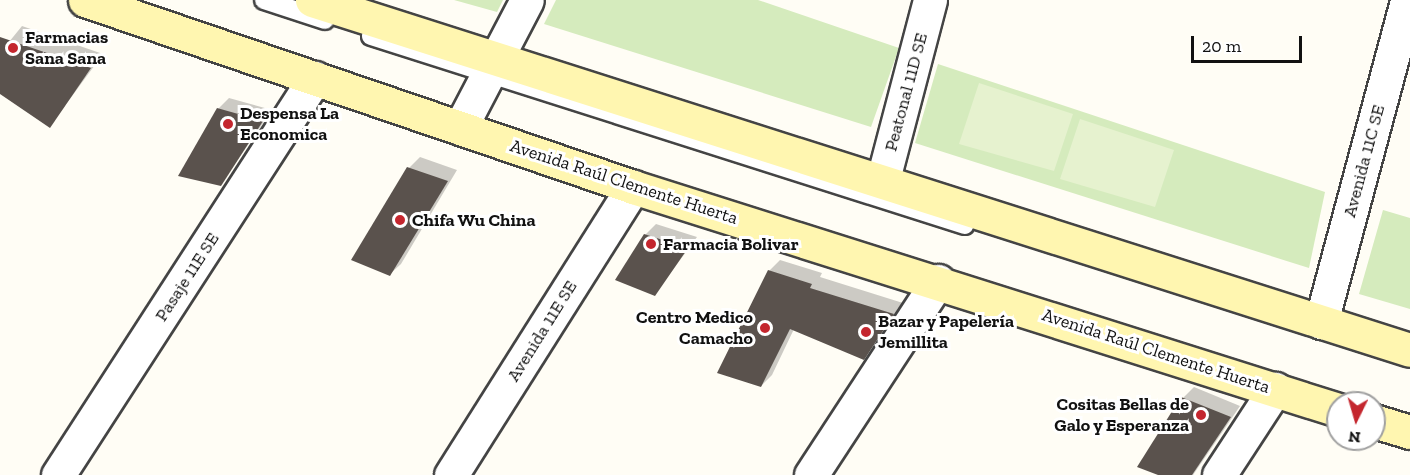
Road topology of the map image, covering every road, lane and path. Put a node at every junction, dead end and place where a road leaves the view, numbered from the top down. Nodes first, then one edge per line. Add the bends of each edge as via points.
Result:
1 (85, 0) edge
2 (264, 0) edge
3 (312, 0) edge
4 (527, 0) edge
5 (930, 0) edge
6 (1407, 0) edge
7 (490, 67) junction
8 (315, 78) junction
9 (460, 128) junction
10 (882, 183) junction
11 (633, 187) junction
12 (938, 281) junction
13 (1321, 322) junction
14 (1410, 350) edge
15 (1410, 366) edge
16 (1275, 389) junction
17 (1326, 406) edge
18 (1386, 425) edge
19 (1410, 432) edge
20 (58, 475) edge
21 (451, 475) edge
22 (811, 475) edge
23 (1220, 475) edge

1 - 8 main road, Avenida Raúl Clemente Huerta
2 - 7 lane
3 - 7 main road
4 - 7 street
5 - 10 street, Peatonal 11D SE
6 - 13 street, Avenida 11C SE
7 - 9 street
7 - 10 main road
7 - 15 lane
8 - 9 main road, Avenida Raúl Clemente Huerta
8 - 20 street, Pasaje 11E SE
9 - 11 main road, Avenida Raúl Clemente Huerta
10 - 13 main road
11 - 12 main road, Avenida Raúl Clemente Huerta
11 - 21 street, Avenida 11E SE
12 - 16 main road, Avenida Raúl Clemente Huerta
12 - 22 street
13 - 14 main road
16 - 17 main road, Avenida Raúl Clemente Huerta
16 - 23 street
18 - 19 main road

